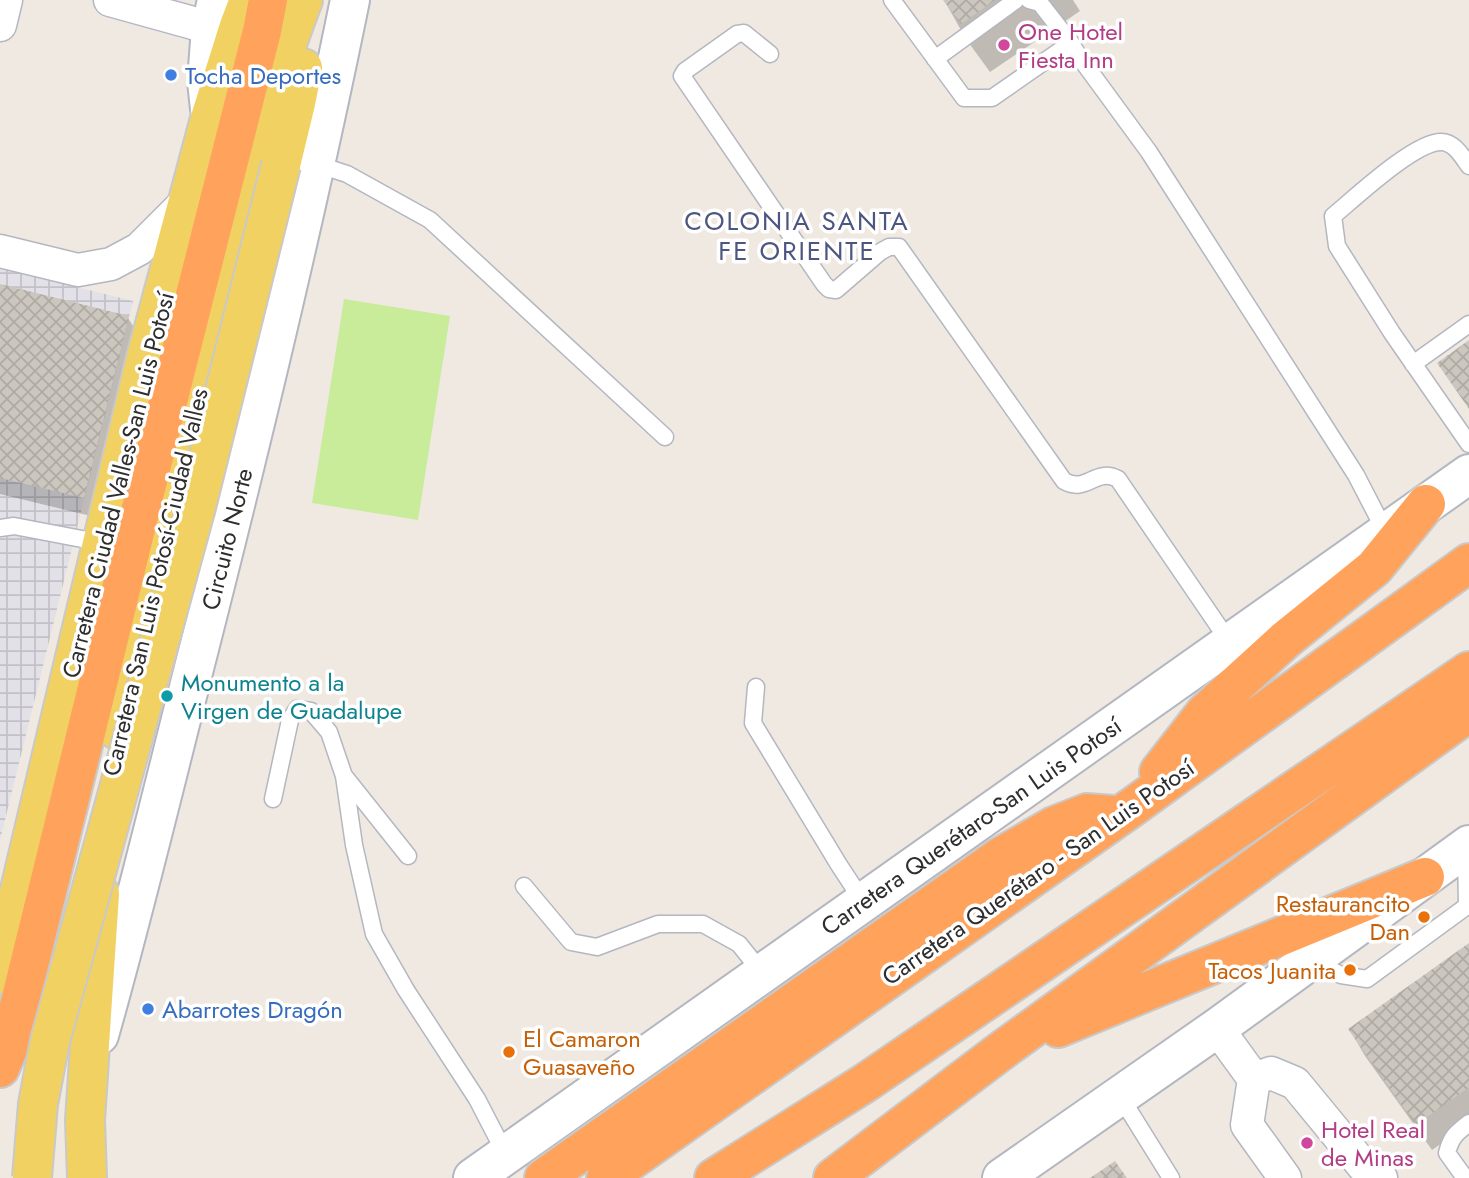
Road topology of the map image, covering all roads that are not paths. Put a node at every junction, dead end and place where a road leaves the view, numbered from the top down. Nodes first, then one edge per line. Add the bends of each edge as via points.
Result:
1 (6, 0) edge
2 (110, 0) edge
3 (249, 0) edge
4 (268, 0) edge
5 (303, 0) edge
6 (316, 0) edge
7 (333, 0) edge
8 (350, 0) edge
9 (892, 0) edge
10 (1016, 0) edge
11 (1029, 0) edge
12 (214, 14) edge
13 (0, 25) edge
14 (1071, 43) junction
15 (769, 54) dead end
16 (935, 59) junction
17 (296, 103) junction
18 (211, 115) junction
19 (1464, 146) edge
20 (298, 165) junction
21 (1469, 166) edge
22 (190, 198) junction
23 (0, 251) edge
24 (1469, 324) edge
25 (1413, 364) junction
26 (665, 437) dead end
27 (1469, 444) edge
28 (1469, 474) edge
29 (1426, 504) junction
30 (0, 528) edge
31 (1386, 533) junction
32 (103, 543) junction
33 (1469, 563) edge
34 (1230, 643) junction
35 (1469, 671) edge
36 (756, 687) dead end
37 (1469, 712) edge
38 (344, 776) junction
39 (273, 799) dead end
40 (1125, 812) junction
41 (1467, 846) edge
42 (408, 856) dead end
43 (1425, 877) junction
44 (524, 886) dead end
45 (864, 902) junction
46 (1468, 907) edge
47 (1310, 960) junction
48 (0, 974) edge
49 (763, 974) junction
50 (1217, 1028) junction
51 (1001, 1051) junction
52 (0, 1068) edge
53 (88, 1075) junction
54 (1254, 1079) junction
55 (1120, 1096) junction
56 (1469, 1123) edge
57 (506, 1155) junction
58 (89, 1171) edge
59 (1366, 1175) edge
60 (32, 1178) edge
61 (473, 1178) edge
62 (544, 1178) edge
63 (606, 1178) edge
64 (714, 1178) edge
65 (833, 1178) edge
66 (1002, 1178) edge
67 (1171, 1178) edge
68 (1285, 1178) edge
69 (1465, 1178) edge

1 - 13 street
2 - 12 street
3 - 18 main road, Carretera Ciudad Valles-San Luis Potosí
4 - 52 highway
5 - 53 main road, Carretera San Luis Potosí-Ciudad Valles via 260,136 116,737 104,818
6 - 17 main road
7 - 17 main road
8 - 20 main road, Circuito Norte
9 - 16 lane
10 - 16 lane
11 - 14 lane via 1040,3
12 - 18 main road via 207,81
14 - 16 lane via 992,98 964,98
14 - 31 lane via 1150,152 1356,475
15 - 34 lane via 744,33 737,33 682,76 824,284 836,290 880,252 900,247 1064,481 1072,486 1110,474 1118,479
17 - 20 main road
18 - 22 main road, Carretera Ciudad Valles-San Luis Potosí
19 - 21 lane
19 - 25 lane via 1426,145 1333,216 1337,246
20 - 26 lane via 347,174 430,220
20 - 53 main road, Circuito Norte via 235,506
20 - 60 main road, bridge via 196,507 50,1041 38,1104
22 - 23 street via 139,248 111,264 78,270
22 - 32 main road, Carretera Ciudad Valles-San Luis Potosí via 146,358
24 - 25 lane
25 - 27 lane
28 - 29 main road, Carretera Querétaro-San Luis Potosí
29 - 31 main road, Carretera Querétaro-San Luis Potosí
29 - 40 highway via 1374,568 1205,713
30 - 32 lane via 13,526
31 - 34 main road, Carretera Querétaro-San Luis Potosí
32 - 48 main road, Carretera Ciudad Valles-San Luis Potosí
33 - 40 highway, Carretera Querétaro - San Luis Potosí
34 - 45 main road, Carretera Querétaro-San Luis Potosí
35 - 64 highway via 865,1083
36 - 45 lane via 753,723
37 - 51 highway
38 - 39 lane via 329,732 311,711 297,709 290,720
38 - 42 lane
38 - 57 lane via 374,934 477,1099
40 - 62 highway via 1087,813 1000,857
40 - 63 highway, Carretera Querétaro - San Luis Potosí
41 - 43 main road
41 - 46 lane
43 - 47 main road
43 - 51 highway
44 - 49 lane via 570,942 597,947 658,924 703,923 739,944
45 - 49 main road, Carretera Querétaro-San Luis Potosí
46 - 47 lane via 1367,979 1341,975
47 - 50 main road
49 - 57 main road, Carretera Querétaro-San Luis Potosí
50 - 54 street
50 - 55 main road
51 - 65 highway
53 - 58 main road, Carretera San Luis Potosí-Ciudad Valles
54 - 59 street via 1271,1073 1295,1083
54 - 68 street via 1247,1125
55 - 66 main road
55 - 67 lane
56 - 69 lane via 1450,1141 1447,1153
57 - 61 main road, Carretera Querétaro-San Luis Potosí

